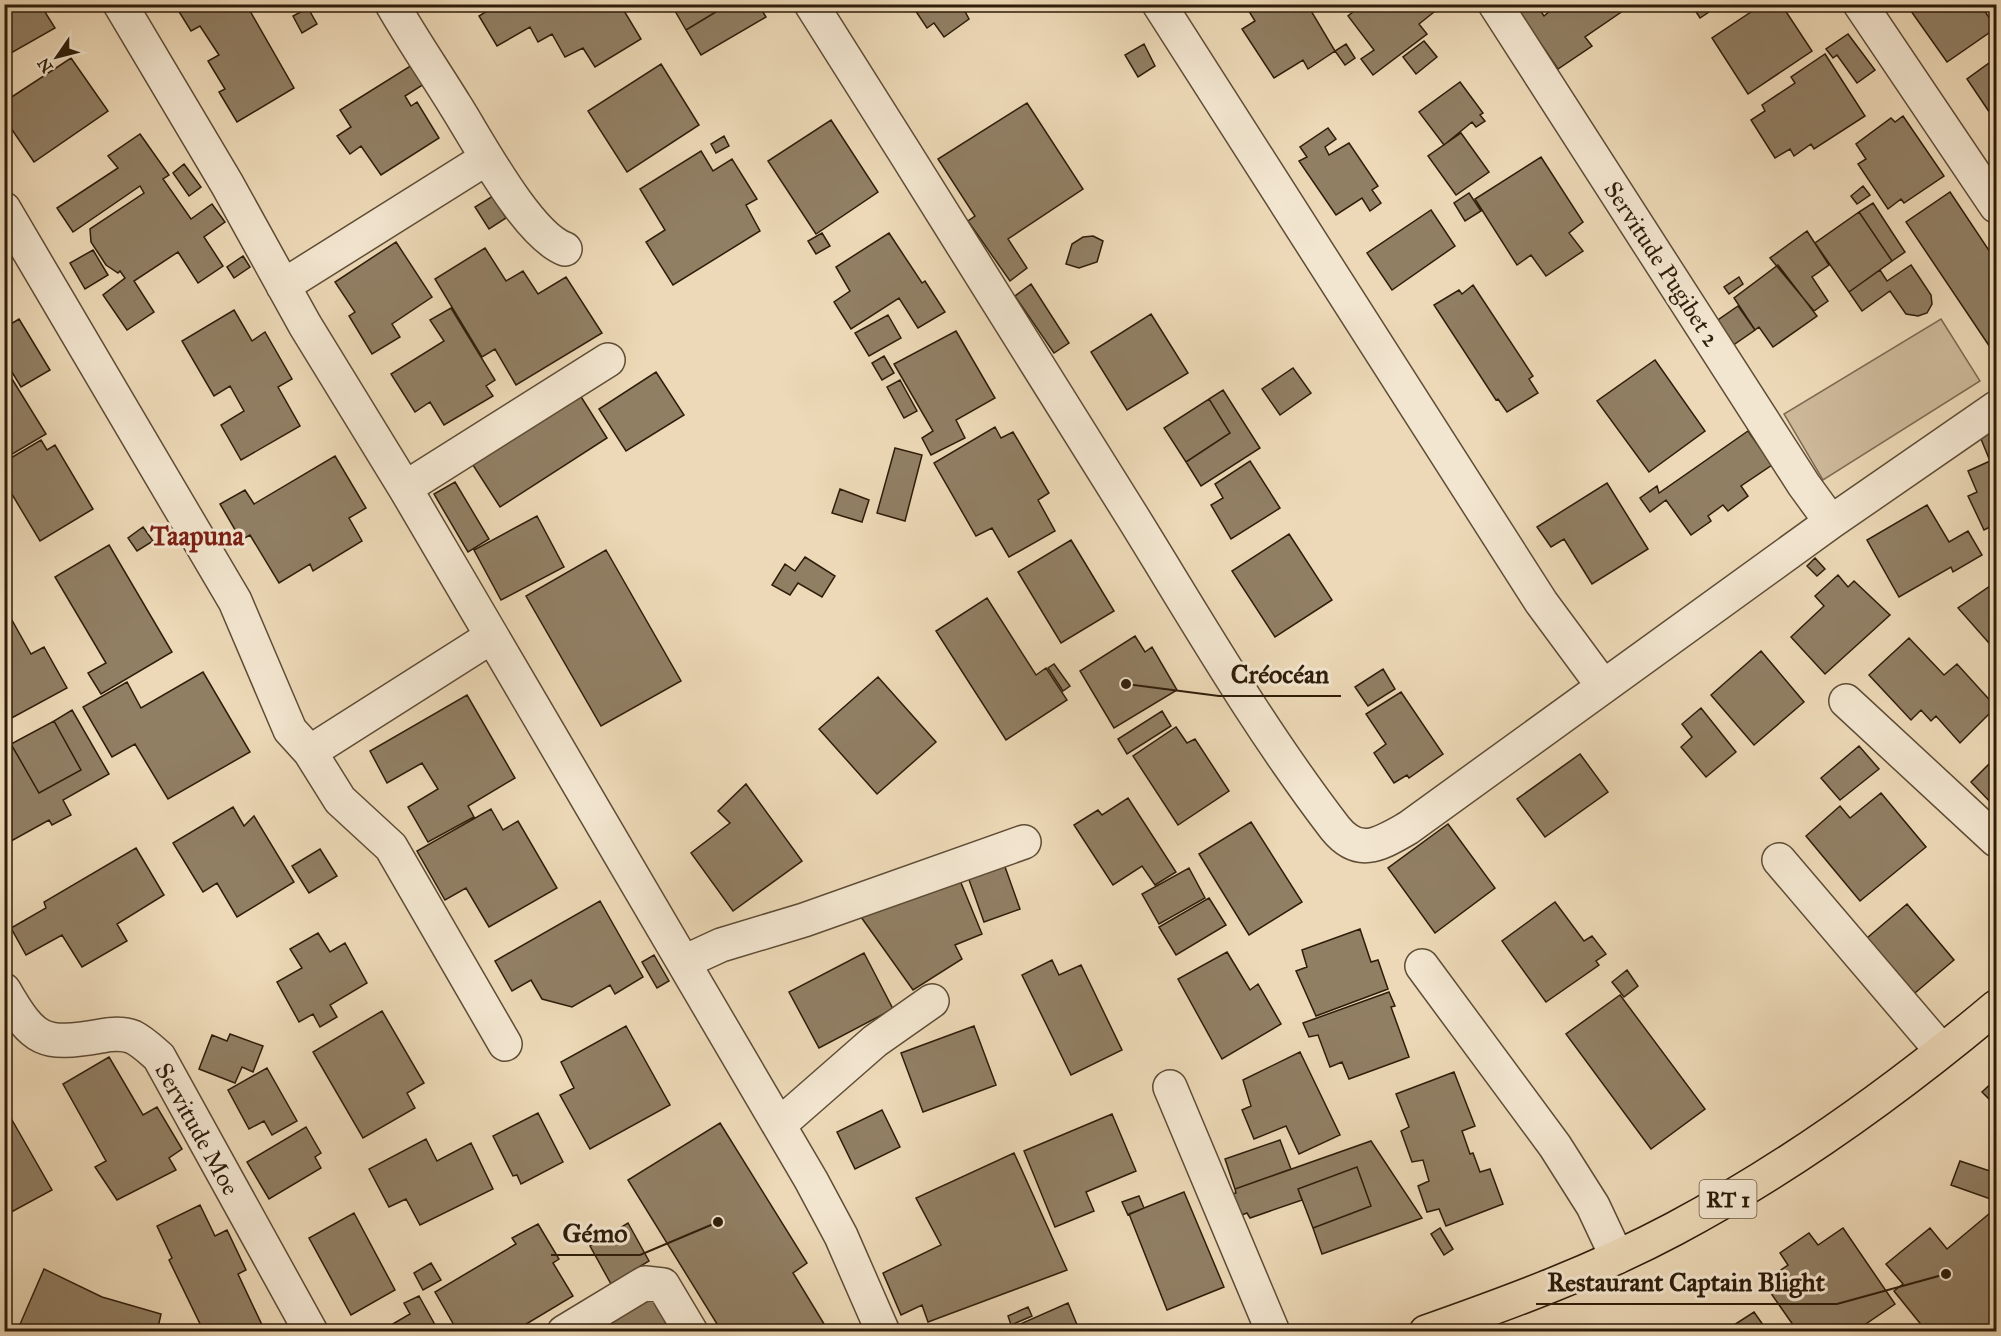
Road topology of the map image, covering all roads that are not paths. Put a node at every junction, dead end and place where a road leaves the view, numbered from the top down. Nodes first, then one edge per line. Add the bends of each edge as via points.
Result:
1 (120, 4) edge
2 (392, 4) edge
3 (811, 4) edge
4 (1159, 4) edge
5 (1495, 4) edge
6 (1860, 4) edge
7 (487, 158) junction
8 (1996, 206) edge
9 (4, 209) edge
10 (565, 249) dead end
11 (283, 286) junction
12 (608, 360) dead end
13 (1996, 408) edge
14 (405, 488) junction
15 (1832, 522) junction
16 (491, 637) junction
17 (1603, 686) junction
18 (1846, 701) dead end
19 (310, 752) junction
20 (1996, 840) edge
21 (1024, 842) dead end
22 (1779, 860) dead end
23 (684, 962) junction
24 (1422, 966) dead end
25 (4, 990) edge
26 (932, 1001) dead end
27 (1996, 1006) edge
28 (505, 1044) dead end
29 (1941, 1050) junction
30 (1170, 1087) dead end
31 (779, 1125) junction
32 (1617, 1257) junction
33 (311, 1332) edge
34 (564, 1332) edge
35 (691, 1332) edge
36 (883, 1332) edge
37 (1273, 1332) edge
38 (1426, 1332) edge

1 - 11 street
2 - 7 street
3 - 17 street via 1256,718 1345,840 1370,846 1408,828
4 - 17 street via 1541,602
5 - 15 street, Servitude Pugibet 2 via 1798,476
6 - 8 street
7 - 10 street via 530,220 551,243
7 - 11 street
9 - 19 street via 235,601 290,730
11 - 14 street
12 - 14 street
13 - 15 street
14 - 16 street
15 - 17 street
16 - 19 street
16 - 23 street
18 - 20 street
19 - 28 street via 340,800 391,847
21 - 23 street via 804,920 721,945
22 - 29 street
23 - 31 street
24 - 32 street via 1555,1146 1593,1206
25 - 33 street, Servitude Moe via 26,1022 45,1040 131,1036 159,1057
26 - 31 street via 875,1041
27 - 29 main road, RT 1
29 - 32 main road, RT 1 via 1776,1170 1717,1206
30 - 37 street
31 - 36 street via 841,1236
32 - 38 main road, RT 1
34 - 35 street via 645,1283 654,1282 663,1285

